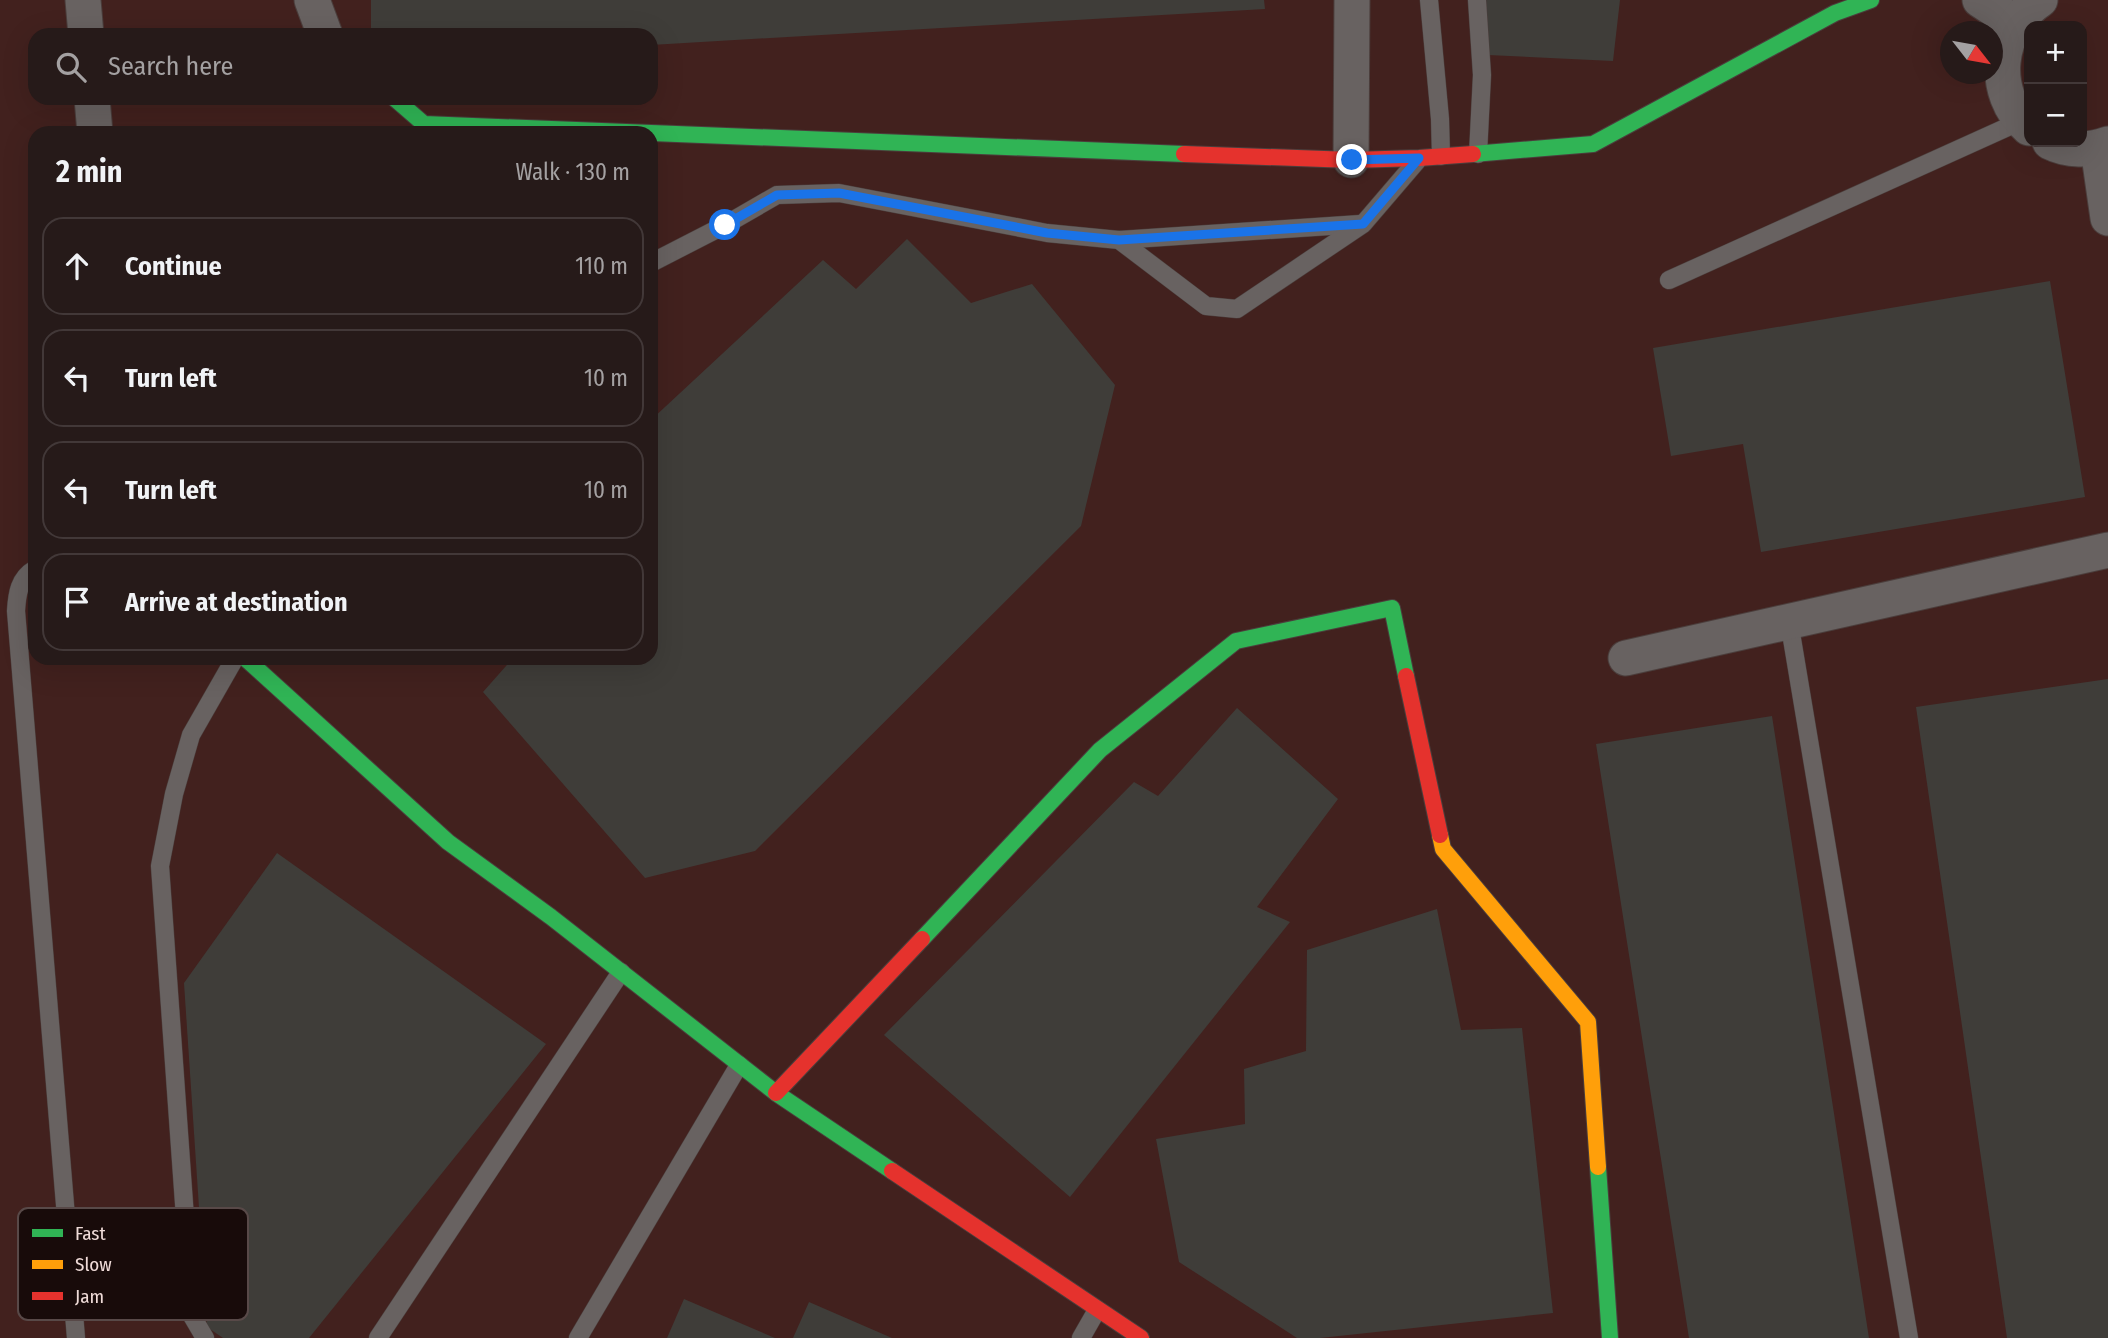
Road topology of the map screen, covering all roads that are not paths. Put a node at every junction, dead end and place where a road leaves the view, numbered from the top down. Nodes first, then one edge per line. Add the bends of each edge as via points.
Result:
1 (83, 0) edge
2 (312, 0) edge
3 (1352, 0) edge
4 (1429, 0) edge
5 (1477, 0) edge
6 (1871, 0) edge
7 (1980, 0) edge
8 (1842, 6) edge
9 (2028, 8) edge
10 (85, 28) edge
11 (322, 28) edge
12 (93, 105) edge
13 (402, 105) edge
14 (2024, 124) edge
15 (2024, 125) edge
16 (94, 126) edge
17 (476, 126) edge
18 (658, 133) edge
19 (2103, 146) edge
20 (2069, 147) edge
21 (1478, 154) junction
22 (1441, 156) junction
23 (1419, 158) junction
24 (1352, 160) junction
25 (2108, 218) edge
26 (1363, 224) junction
27 (1119, 240) junction
28 (658, 258) edge
29 (1669, 280) dead end
30 (2108, 550) edge
31 (28, 574) edge
32 (1789, 621) junction
33 (1626, 657) dead end
34 (231, 665) edge
35 (253, 665) edge
36 (621, 972) junction
37 (740, 1065) junction
38 (776, 1093) junction
39 (65, 1208) edge
40 (184, 1208) edge
41 (1097, 1310) junction
42 (75, 1320) edge
43 (195, 1320) edge
44 (76, 1338) edge
45 (205, 1338) edge
46 (378, 1338) edge
47 (578, 1338) edge
48 (1081, 1338) edge
49 (1141, 1338) edge
50 (1610, 1338) edge
51 (1909, 1338) edge

1 - 10 street
2 - 11 street
3 - 24 street
4 - 22 lane
5 - 21 lane via 1482,75
6 - 8 street
7 - 9 street
8 - 21 street via 1592,144
9 - 14 street via 2004,47 2001,73 2007,99
12 - 16 street
13 - 17 street via 424,124
15 - 29 lane
18 - 24 street
19 - 20 street
19 - 25 street
21 - 22 street
22 - 23 street
23 - 24 street
23 - 26 lane
26 - 27 lane
26 - 27 lane via 1237,309 1206,306
27 - 28 lane via 1047,233 839,193 777,195
30 - 32 street
31 - 39 lane via 17,594 16,611
32 - 33 street
32 - 51 lane
34 - 40 lane via 191,735 160,866
35 - 36 street via 448,842
36 - 37 street
36 - 46 lane
37 - 38 street
37 - 47 lane
38 - 41 street
38 - 50 street via 1100,750 1236,641 1392,608 1443,849 1588,1022
41 - 48 lane
41 - 49 street
42 - 44 lane
43 - 45 lane

